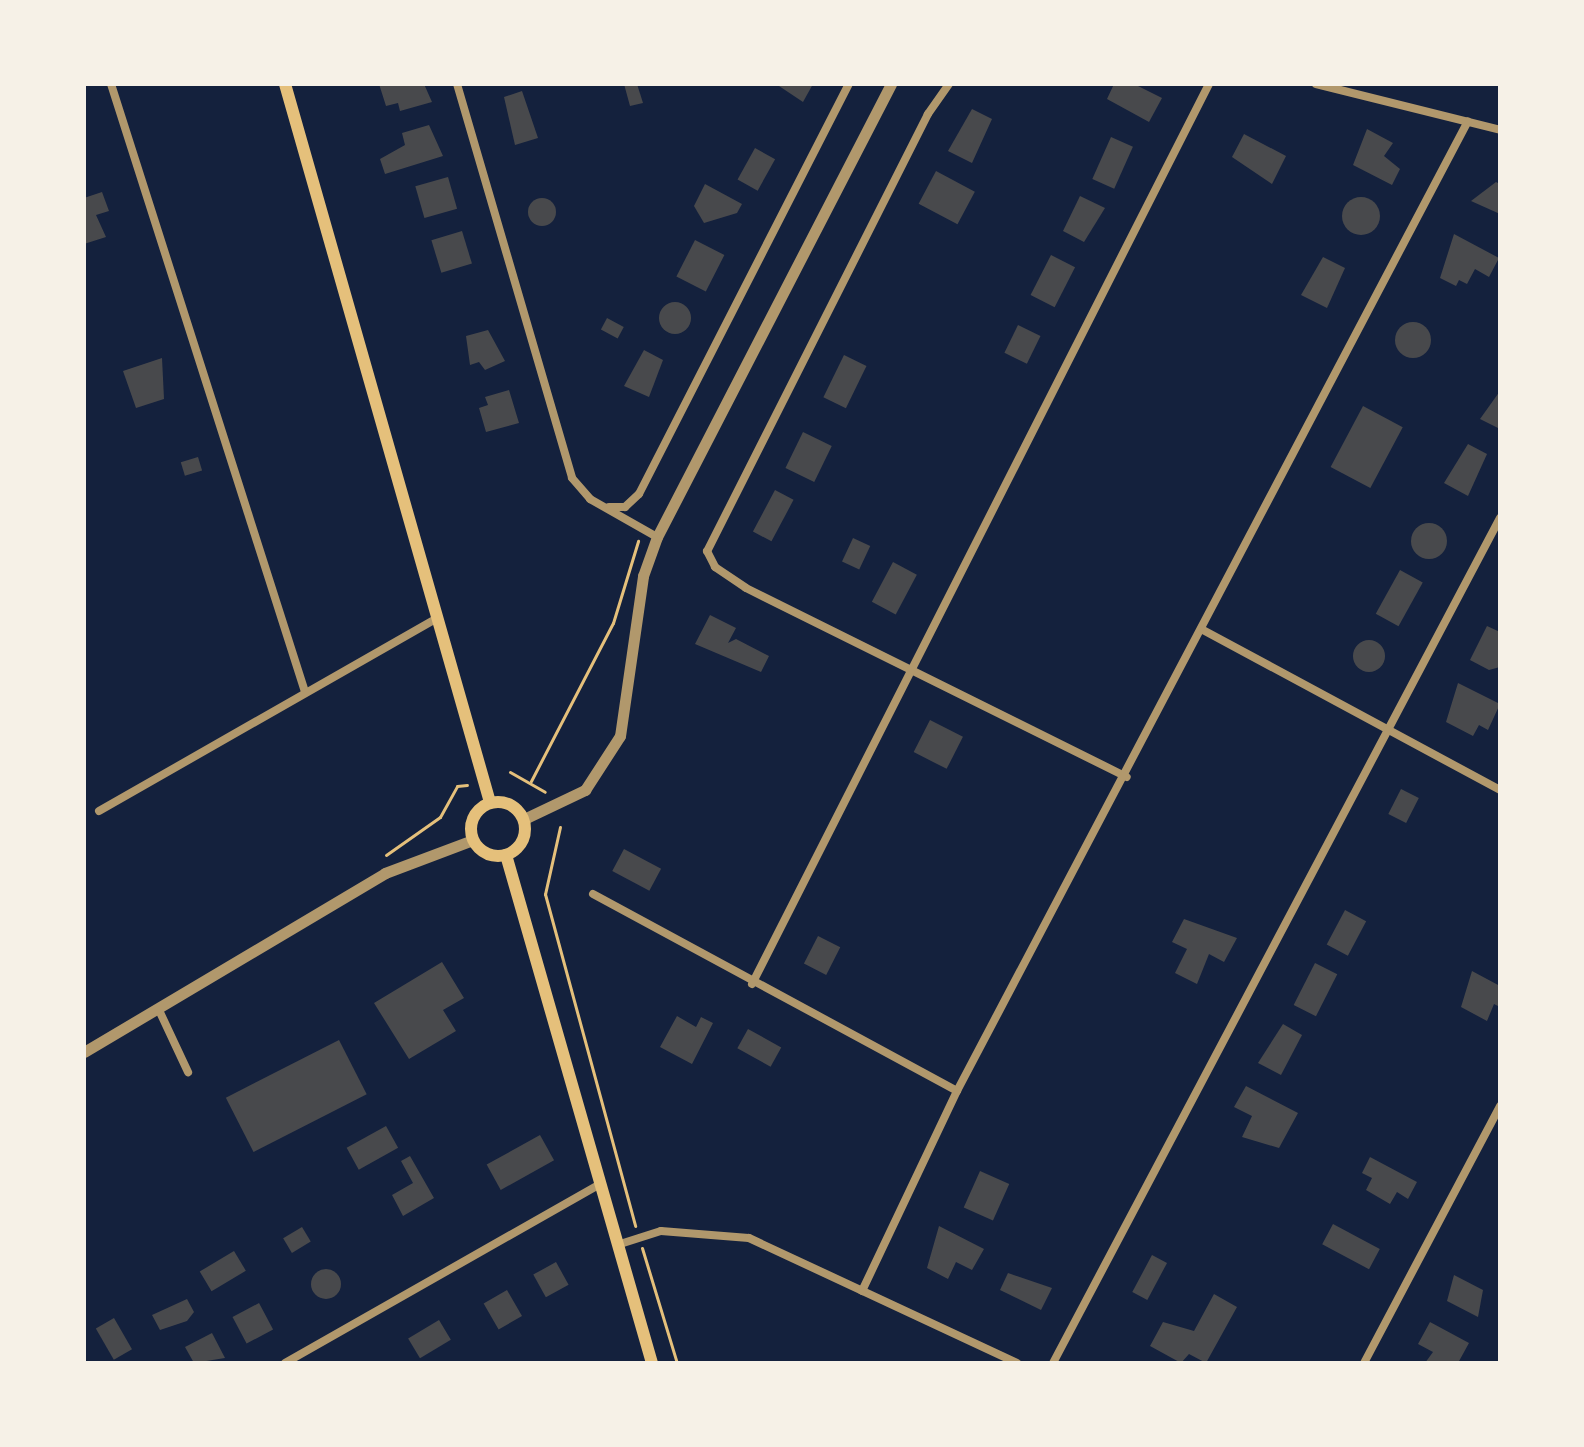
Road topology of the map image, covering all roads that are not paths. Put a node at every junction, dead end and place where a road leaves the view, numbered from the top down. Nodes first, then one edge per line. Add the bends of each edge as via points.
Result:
1 (111, 84) edge
2 (285, 84) edge
3 (457, 84) edge
4 (849, 84) edge
5 (891, 84) edge
6 (949, 84) edge
7 (1209, 84) edge
8 (1316, 84) edge
9 (1468, 121) junction
10 (1500, 130) edge
11 (608, 507) junction
12 (1500, 518) edge
13 (657, 537) junction
14 (435, 619) junction
15 (1203, 630) junction
16 (910, 673) junction
17 (305, 692) junction
18 (1389, 730) junction
19 (1127, 777) junction
20 (1500, 790) edge
21 (490, 802) junction
22 (99, 811) dead end
23 (524, 819) junction
24 (473, 840) junction
25 (506, 855) junction
26 (593, 894) dead end
27 (752, 984) junction
28 (158, 1008) junction
29 (84, 1052) edge
30 (188, 1072) dead end
31 (957, 1091) junction
32 (1500, 1106) edge
33 (600, 1184) junction
34 (616, 1245) junction
35 (862, 1291) junction
36 (285, 1363) edge
37 (652, 1363) edge
38 (1017, 1363) edge
39 (1053, 1363) edge
40 (1364, 1363) edge

1 - 17 street
2 - 14 main road
3 - 11 street via 567,463 590,499
4 - 11 street via 639,494 625,507
5 - 13 street
6 - 16 street via 920,128 707,551 715,567 746,588
7 - 16 street
8 - 9 street
9 - 10 street
9 - 15 street
11 - 13 street
12 - 18 street
13 - 23 street via 643,576 620,736 585,790
14 - 17 street
14 - 21 main road
15 - 18 street
15 - 19 street
16 - 19 street
16 - 27 street
17 - 22 street
18 - 20 street
18 - 39 street
19 - 31 street
21 - 23 main road via 507,802
21 - 24 main road via 475,813
23 - 25 main road via 524,837
24 - 25 main road via 490,855
24 - 28 street via 385,873
25 - 33 main road
26 - 27 street
27 - 31 street
28 - 29 street
28 - 30 street
31 - 35 street
32 - 40 street
33 - 34 main road
33 - 36 street
34 - 35 street via 706,1229 749,1238
34 - 37 main road
35 - 38 street

